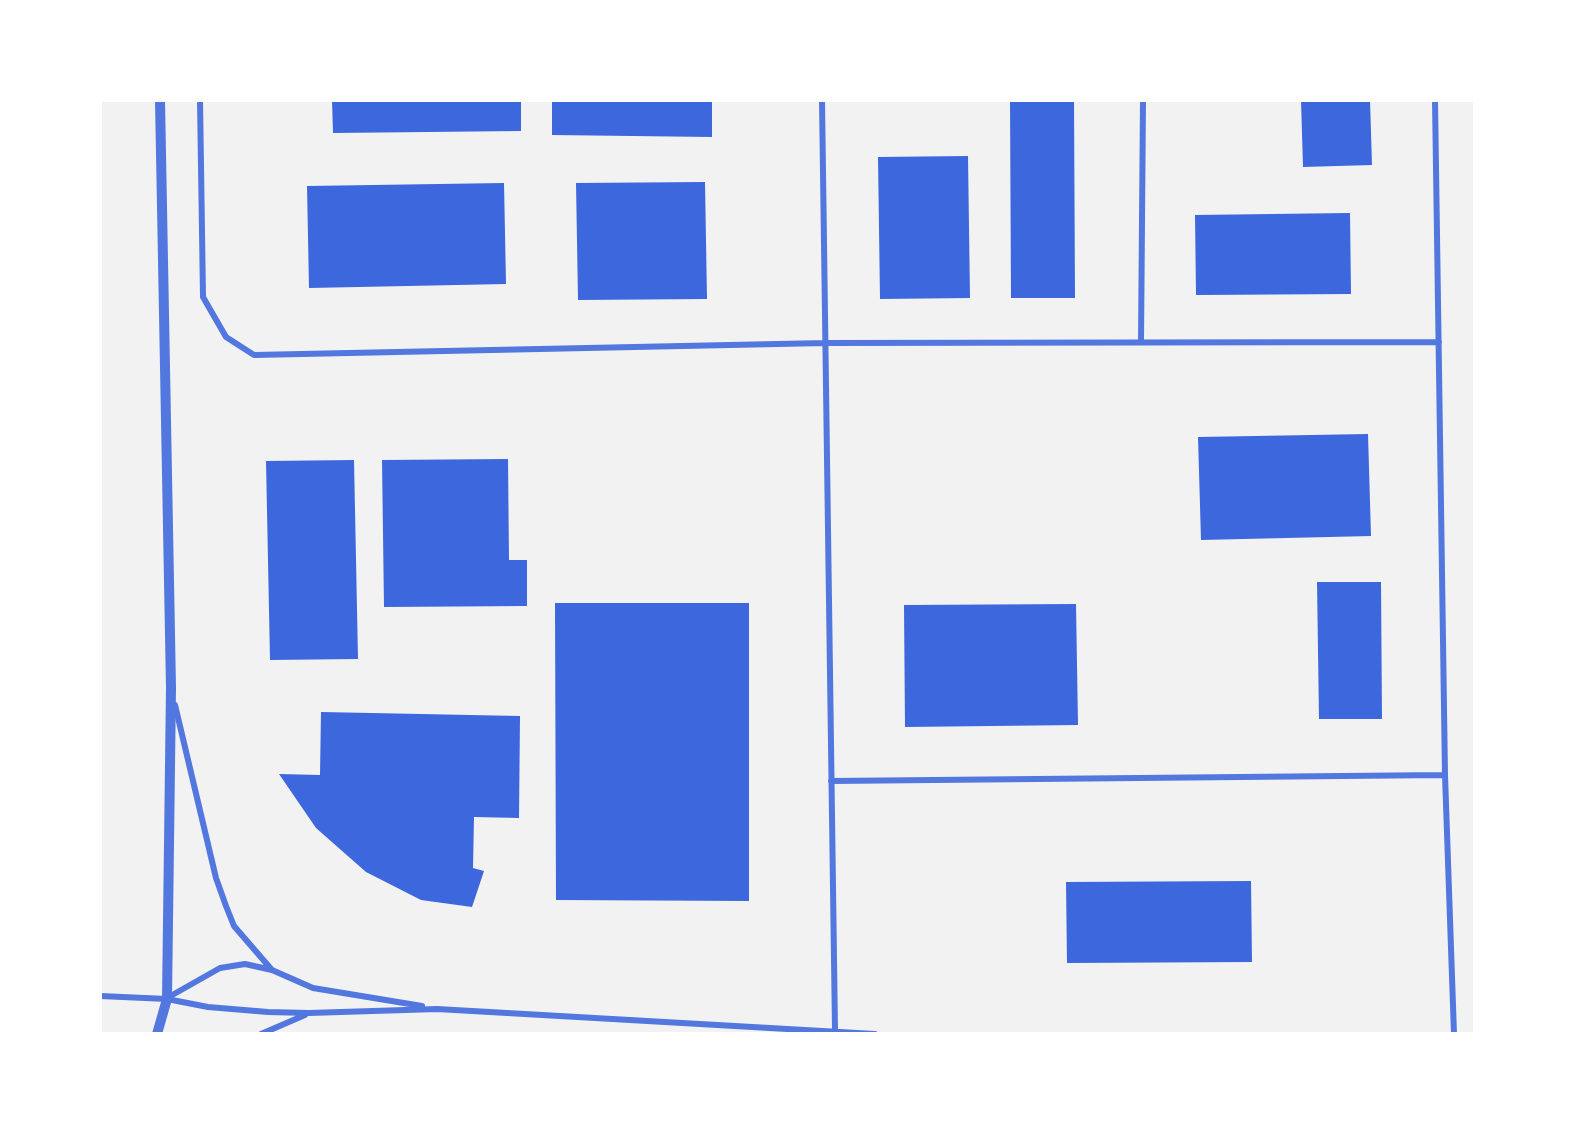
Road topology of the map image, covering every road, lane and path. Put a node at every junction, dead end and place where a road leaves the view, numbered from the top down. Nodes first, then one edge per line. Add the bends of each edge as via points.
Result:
1 (160, 100) edge
2 (200, 100) edge
3 (822, 100) edge
4 (1143, 100) edge
5 (1435, 100) edge
6 (1140, 342) junction
7 (1439, 342) junction
8 (825, 343) junction
9 (171, 688) junction
10 (1445, 776) junction
11 (831, 781) junction
12 (272, 970) junction
13 (100, 996) edge
14 (167, 999) junction
15 (437, 1009) junction
16 (309, 1013) junction
17 (835, 1030) junction
18 (157, 1034) edge
19 (261, 1034) edge
20 (875, 1034) edge
21 (1454, 1034) edge

1 - 9 street
2 - 8 street via 203,297 226,337 254,355
3 - 8 street
4 - 6 street
5 - 7 street
6 - 7 street
6 - 8 street
7 - 10 street
8 - 11 street
9 - 12 street via 226,906 234,926
9 - 14 street
10 - 11 street
10 - 21 street
11 - 17 street
12 - 14 street via 244,964 220,968
12 - 15 street via 313,988
13 - 14 street
14 - 16 street via 208,1007
14 - 18 street
15 - 16 street
15 - 17 street
16 - 19 street
17 - 20 street

